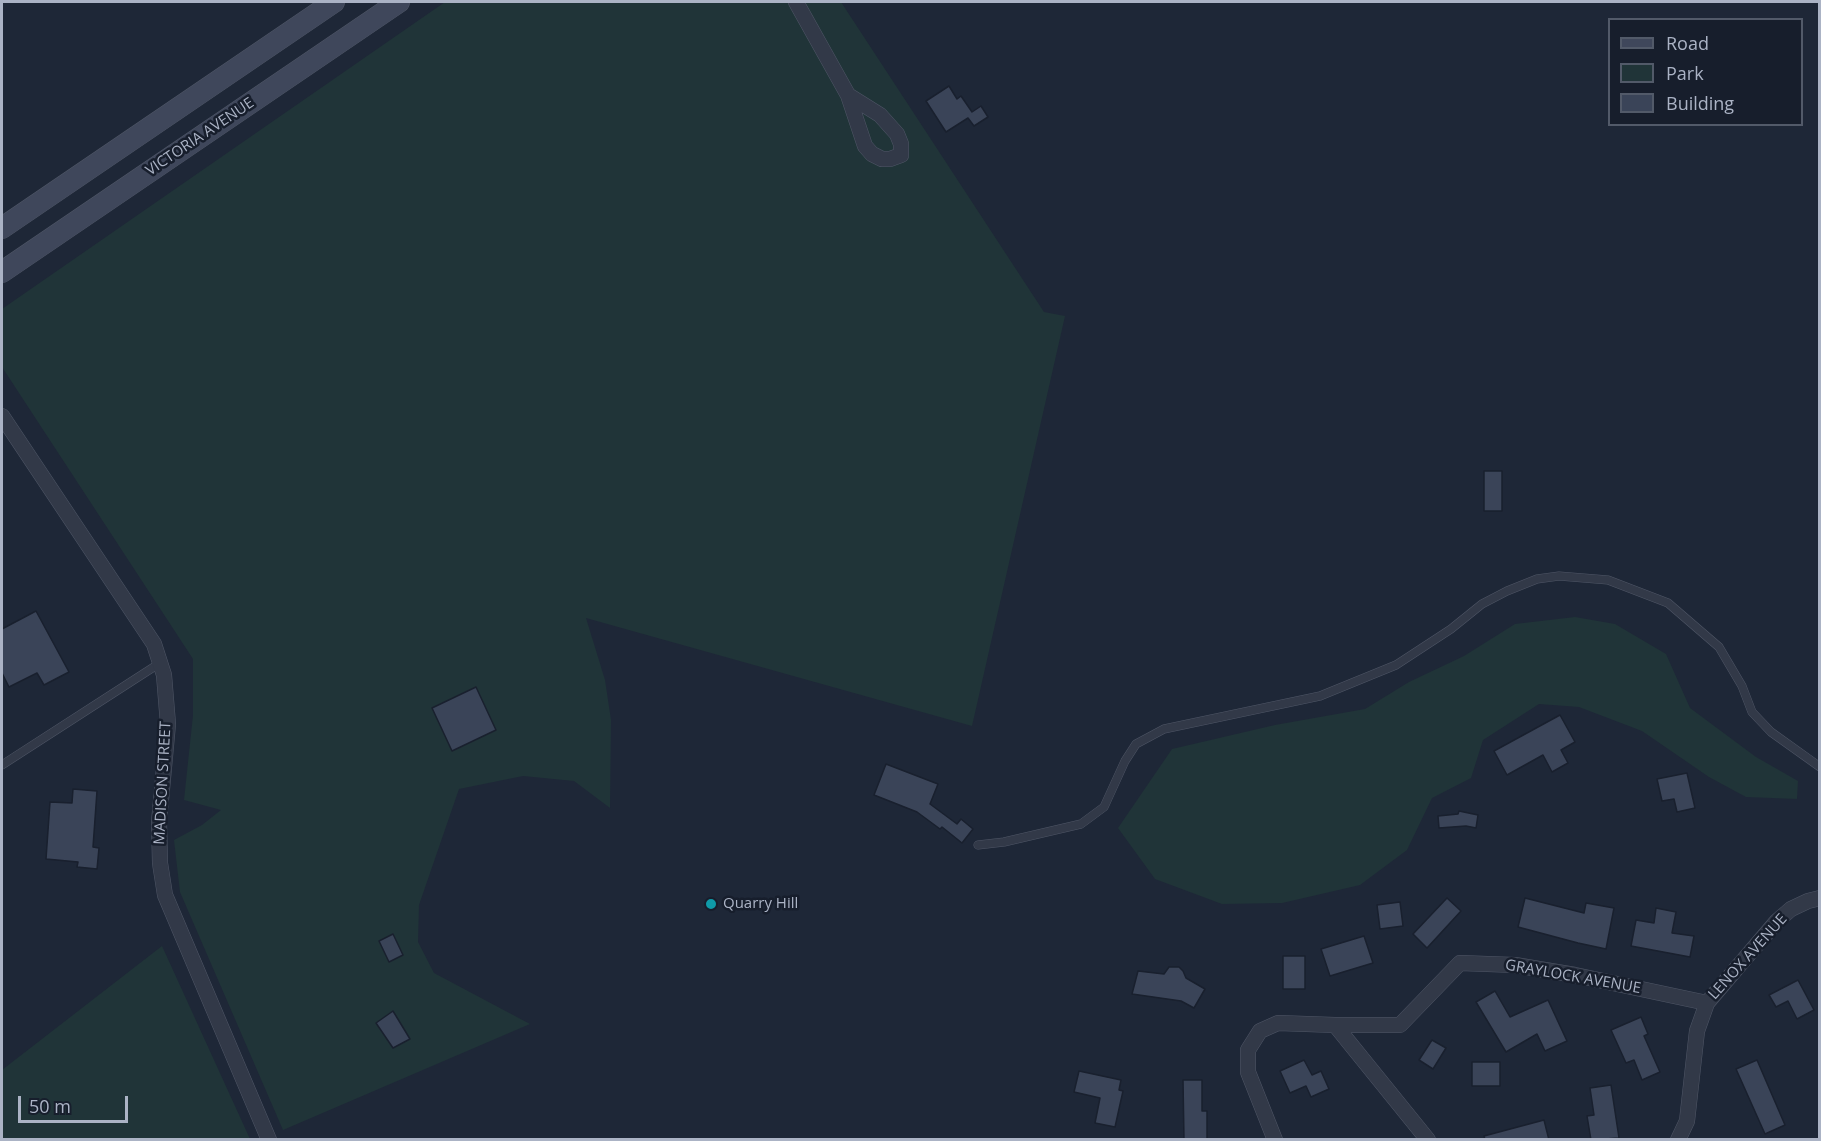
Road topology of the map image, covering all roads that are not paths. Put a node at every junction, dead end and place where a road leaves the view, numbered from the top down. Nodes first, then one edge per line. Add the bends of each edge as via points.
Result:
1 (334, 2) edge
2 (399, 2) edge
3 (796, 2) edge
4 (848, 95) dead end
5 (2, 228) edge
6 (2, 272) edge
7 (2, 416) edge
8 (160, 663) junction
9 (2, 765) edge
10 (1820, 767) edge
11 (978, 845) dead end
12 (1820, 898) edge
13 (1707, 1003) junction
14 (1335, 1025) junction
15 (269, 1140) edge
16 (1275, 1140) edge
17 (1428, 1140) edge
18 (1678, 1140) edge

1 - 5 main road
2 - 6 main road, VICTORIA AVENUE
3 - 4 street
7 - 8 street, MADISON STREET via 154,644
8 - 9 lane
8 - 15 street, MADISON STREET via 168,724 159,822 159,863 165,895
10 - 11 lane via 1752,712 1719,646 1668,603 1608,580 1558,576 1537,579 1507,591 1482,604 1452,629 1396,665 1320,696 1164,729 1136,744 1104,807 1081,824
12 - 13 street, LENOX AVENUE via 1791,909 1776,921
13 - 14 street, GRAYLOCK AVENUE via 1515,965 1460,963 1400,1025
13 - 18 street, LENOX AVENUE via 1697,1031 1687,1121
14 - 16 street, GRAYLOCK AVENUE via 1278,1023 1260,1031 1248,1050 1248,1072
14 - 17 street

